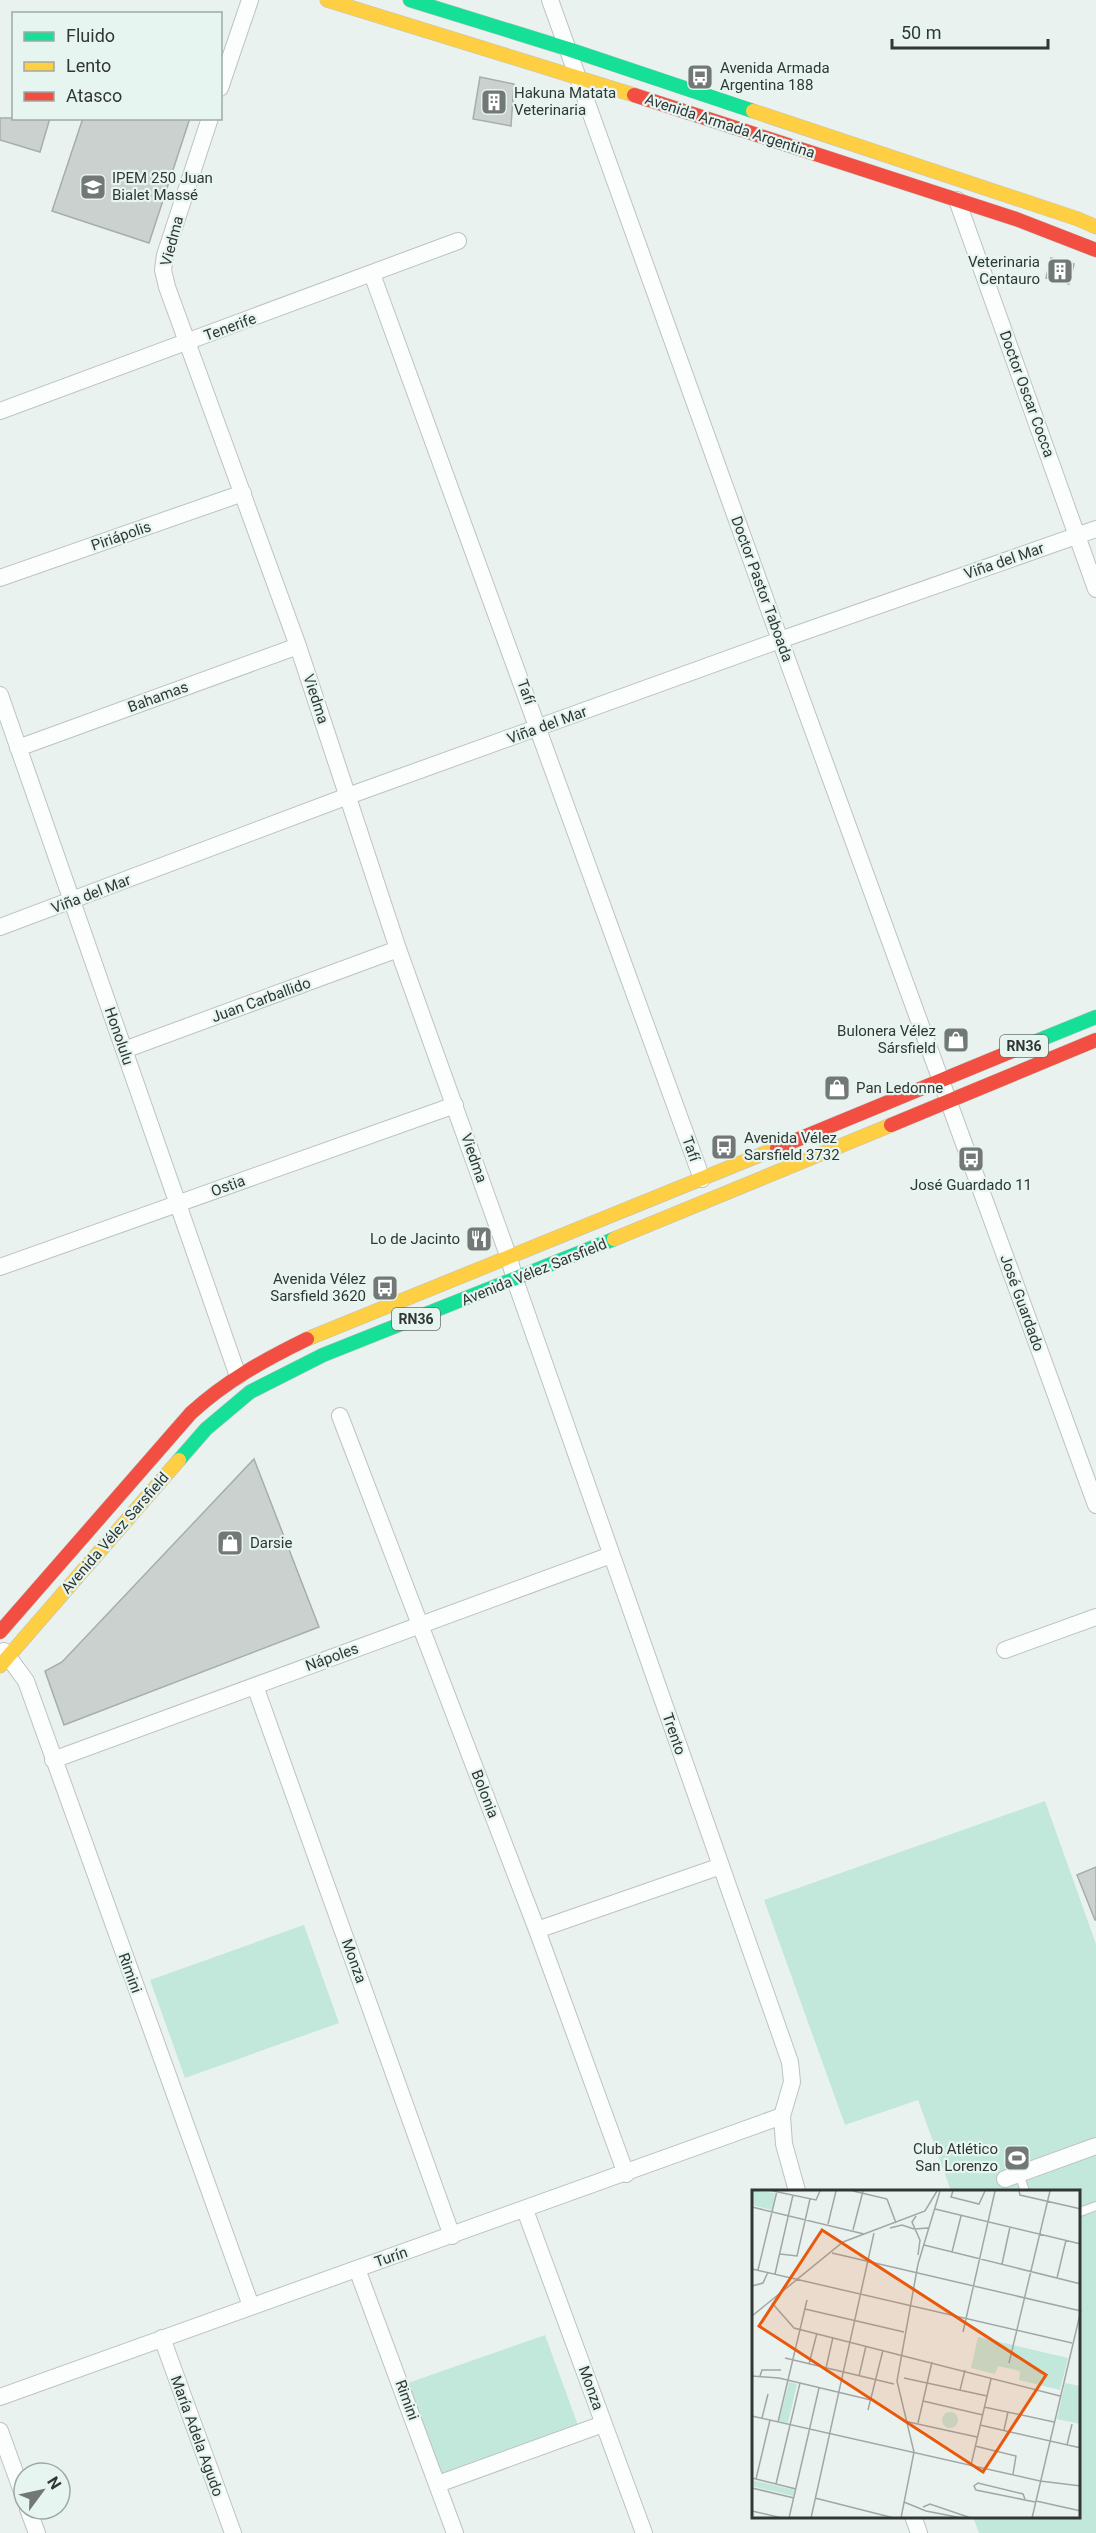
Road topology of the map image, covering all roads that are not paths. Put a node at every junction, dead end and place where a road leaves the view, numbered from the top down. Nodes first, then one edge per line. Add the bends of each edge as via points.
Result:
1 (250, 0) edge
2 (327, 0) edge
3 (410, 0) edge
4 (550, 0) edge
5 (568, 49) junction
6 (578, 77) junction
7 (222, 82) edge
8 (209, 120) edge
9 (957, 200) junction
10 (1096, 227) edge
11 (458, 241) dead end
12 (1096, 250) edge
13 (372, 274) junction
14 (188, 342) junction
15 (0, 411) edge
16 (243, 493) junction
17 (1096, 529) edge
18 (1077, 536) junction
19 (0, 578) edge
20 (1096, 589) edge
21 (780, 640) junction
22 (298, 646) junction
23 (0, 695) edge
24 (539, 728) junction
25 (18, 748) junction
26 (348, 796) junction
27 (72, 902) junction
28 (0, 927) edge
29 (398, 949) junction
30 (1096, 1017) edge
31 (1096, 1040) edge
32 (124, 1050) junction
33 (940, 1080) junction
34 (947, 1101) junction
35 (455, 1105) junction
36 (702, 1179) junction
37 (178, 1204) junction
38 (509, 1258) junction
39 (0, 1267) edge
40 (514, 1280) junction
41 (238, 1376) junction
42 (340, 1416) dead end
43 (1096, 1505) edge
44 (611, 1555) junction
45 (1096, 1617) edge
46 (420, 1625) junction
47 (0, 1632) edge
48 (1005, 1650) dead end
49 (3, 1656) edge
50 (255, 1686) junction
51 (53, 1760) junction
52 (721, 1866) junction
53 (537, 1930) junction
54 (782, 2116) junction
55 (1096, 2146) edge
56 (626, 2174) junction
57 (1012, 2176) joint
58 (797, 2190) edge
59 (1024, 2190) edge
60 (1096, 2206) edge
61 (525, 2210) junction
62 (1081, 2212) edge
63 (452, 2236) junction
64 (357, 2269) junction
65 (251, 2306) junction
66 (162, 2338) junction
67 (0, 2397) edge
68 (603, 2424) junction
69 (0, 2431) edge
70 (12, 2464) edge
71 (438, 2484) junction
72 (913, 2518) edge
73 (233, 2533) edge
74 (455, 2533) edge
75 (644, 2533) edge
76 (919, 2533) edge

1 - 7 street
2 - 6 main road, Avenida Armada Argentina
3 - 5 main road, Avenida Armada Argentina
4 - 5 street
5 - 6 street, Doctor Pastor Taboada
5 - 10 main road, Avenida Armada Argentina
6 - 9 main road, Avenida Armada Argentina
6 - 21 street, Doctor Pastor Taboada
8 - 14 street, Viedma via 163,270
9 - 12 main road, Avenida Armada Argentina
9 - 18 street, Doctor Oscar Cocca
11 - 13 street, Tenerife
13 - 14 street, Tenerife
13 - 24 street, Tafí
14 - 15 street, Tenerife
14 - 16 street, Viedma
16 - 19 street, Piriápolis
16 - 22 street, Viedma
17 - 18 street, Viña del Mar
18 - 20 street, Doctor Oscar Cocca
18 - 21 street, Viña del Mar
21 - 24 street, Viña del Mar
21 - 33 street, Doctor Pastor Taboada
22 - 25 street, Bahamas
22 - 26 street, Viedma
23 - 25 street, Honolulu
24 - 26 street, Viña del Mar
24 - 36 street, Tafí
25 - 27 street, Honolulu
26 - 27 street, Viña del Mar
26 - 29 street, Viedma
27 - 28 street, Viña del Mar
27 - 32 street, Honolulu
29 - 32 street, Juan Carballido
29 - 35 street, Viedma
30 - 33 main road, Avenida Vélez Sarsfield / RN36
31 - 34 main road, Avenida Vélez Sarsfield / RN36
32 - 37 street, Honolulu
33 - 34 street, Doctor Pastor Taboada
33 - 36 main road, Avenida Vélez Sarsfield / RN36
34 - 40 main road, Avenida Vélez Sarsfield / RN36
34 - 43 street, José Guardado
35 - 37 street, Ostia
35 - 38 street, Viedma
36 - 38 main road, Avenida Vélez Sarsfield / RN36
37 - 39 street, Ostia
37 - 41 street, Honolulu
38 - 40 street, Viedma
38 - 41 main road, Avenida Vélez Sarsfield / RN36 via 309,1338
40 - 44 street, Trento
40 - 49 main road, Avenida Vélez Sarsfield / RN36 via 306,1363 242,1398 185,1452
41 - 47 main road, Avenida Vélez Sarsfield / RN36 via 191,1413
42 - 46 street, Bolonia
44 - 46 street, Nápoles
44 - 52 street, Trento
45 - 48 street
46 - 50 street, Nápoles
46 - 53 street, Bolonia
49 - 51 street, Rimini via 26,1681
50 - 51 street, Nápoles
50 - 63 street, Monza
51 - 65 street, Rimini
52 - 53 street
52 - 54 street, Trento via 790,2062 792,2082
53 - 56 street, Bolonia
54 - 56 street, Turín
54 - 58 street, Trento via 784,2144
55 - 57 street
56 - 61 street, Turín
57 - 59 lane
60 - 62 lane
61 - 63 street, Turín
61 - 68 street, Monza
63 - 64 street, Turín
64 - 65 street, Turín
64 - 71 street, Rimini
65 - 66 street, Turín
66 - 67 street, Turín
66 - 73 street, María Adela Agudo
68 - 71 street
68 - 75 street, Monza
69 - 70 street
71 - 74 street, Rimini
72 - 76 street

